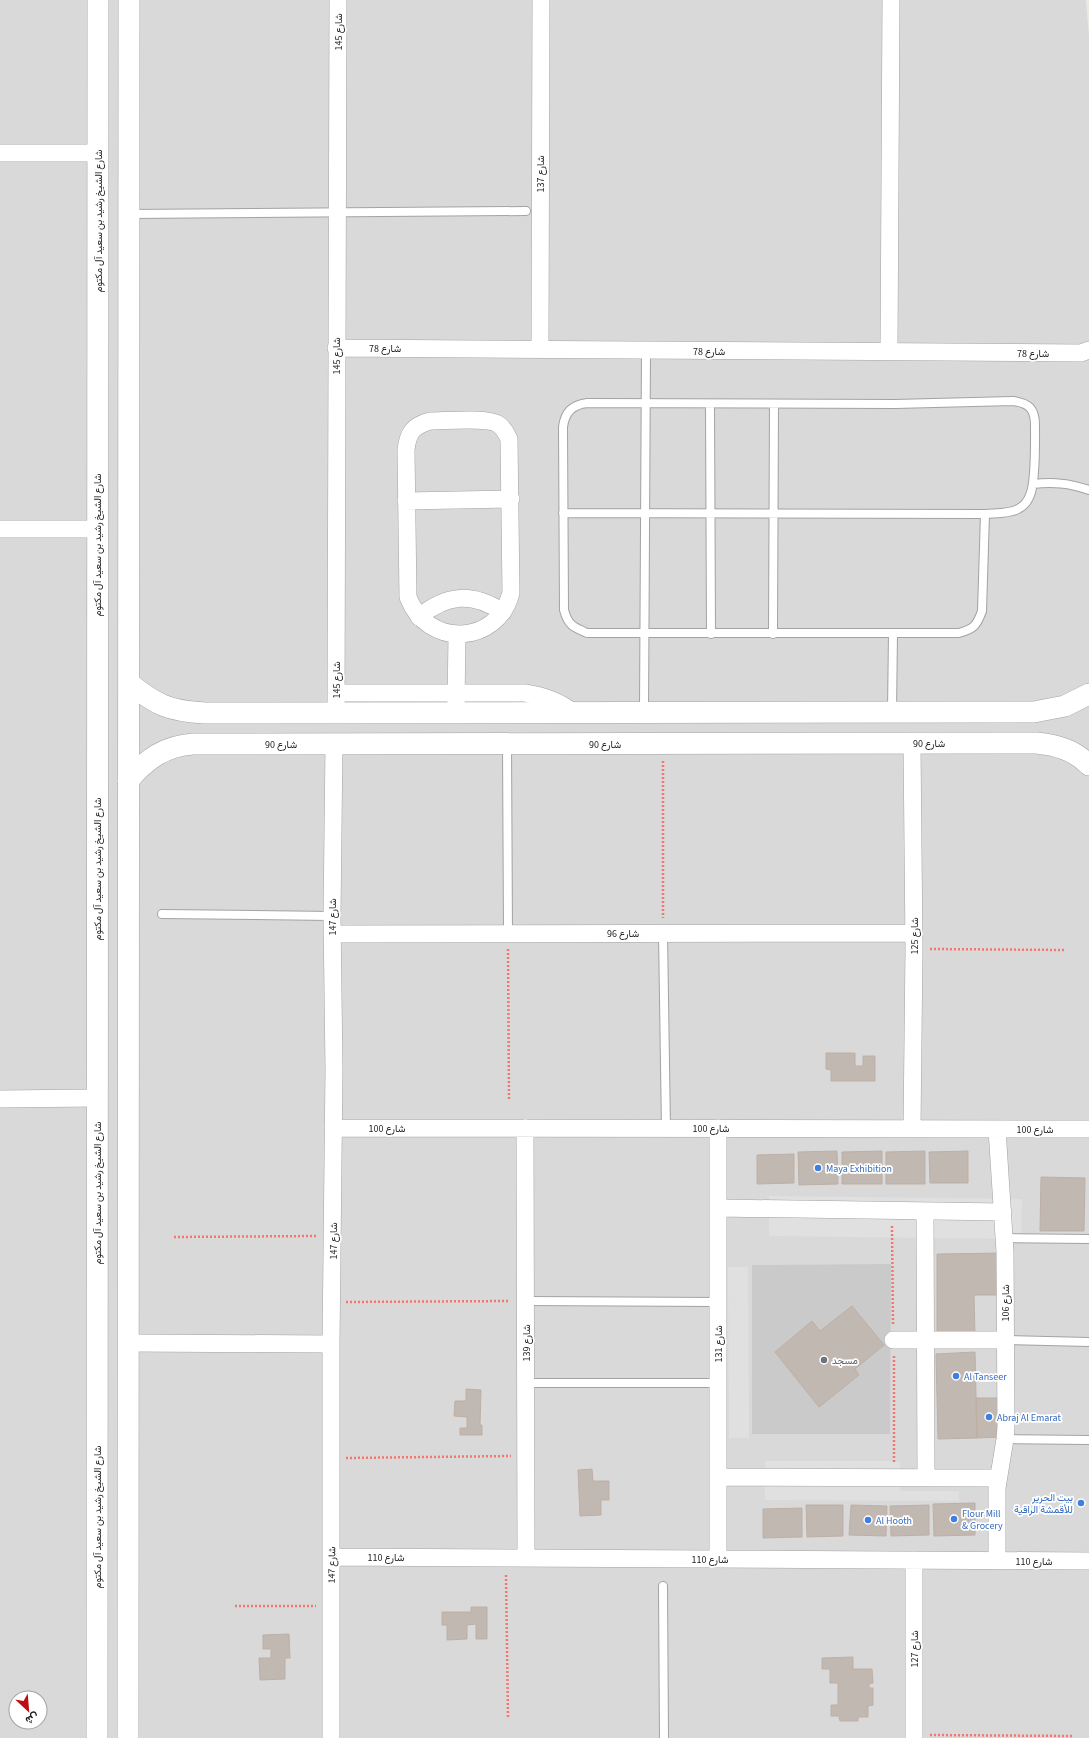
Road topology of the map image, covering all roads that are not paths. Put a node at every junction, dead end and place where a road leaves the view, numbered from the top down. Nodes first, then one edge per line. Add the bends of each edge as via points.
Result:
1 (98, 0) edge
2 (129, 0) edge
3 (338, 0) edge
4 (541, 0) edge
5 (891, 0) edge
6 (0, 153) edge
7 (98, 153) junction
8 (526, 211) dead end
9 (337, 213) junction
10 (128, 214) junction
11 (336, 348) junction
12 (540, 349) junction
13 (646, 350) junction
14 (888, 352) junction
15 (1086, 353) edge
16 (646, 403) junction
17 (710, 404) junction
18 (774, 404) junction
19 (128, 483) junction
20 (98, 484) junction
21 (1033, 484) junction
22 (1089, 490) edge
23 (511, 499) junction
24 (406, 501) junction
25 (563, 513) junction
26 (645, 513) junction
27 (710, 513) junction
28 (774, 514) junction
29 (985, 514) junction
30 (0, 529) edge
31 (97, 529) junction
32 (503, 612) junction
33 (419, 618) junction
34 (644, 633) junction
35 (711, 634) junction
36 (773, 634) junction
37 (893, 634) junction
38 (457, 635) junction
39 (128, 683) junction
40 (1089, 694) edge
41 (336, 703) junction
42 (456, 703) junction
43 (597, 712) junction
44 (644, 712) junction
45 (892, 712) junction
46 (985, 712) junction
47 (255, 713) junction
48 (574, 713) junction
49 (912, 743) junction
50 (253, 744) junction
51 (334, 744) junction
52 (507, 744) junction
53 (575, 744) junction
54 (600, 744) junction
55 (984, 744) junction
56 (1089, 765) edge
57 (128, 780) junction
58 (162, 914) dead end
59 (332, 916) junction
60 (508, 933) junction
61 (663, 933) junction
62 (332, 934) junction
63 (914, 941) junction
64 (96, 972) junction
65 (128, 973) junction
66 (128, 1002) junction
67 (96, 1004) junction
68 (97, 1098) junction
69 (0, 1099) edge
70 (333, 1128) junction
71 (525, 1128) junction
72 (666, 1128) junction
73 (718, 1128) junction
74 (912, 1129) junction
75 (997, 1129) junction
76 (1089, 1129) edge
77 (718, 1208) junction
78 (925, 1211) junction
79 (1003, 1212) junction
80 (1004, 1238) junction
81 (1089, 1239) edge
82 (526, 1301) junction
83 (718, 1302) junction
84 (893, 1340) dead end
85 (926, 1340) junction
86 (1005, 1340) junction
87 (1089, 1342) edge
88 (128, 1343) junction
89 (331, 1344) junction
90 (526, 1383) junction
91 (718, 1383) junction
92 (1005, 1439) junction
93 (1089, 1440) edge
94 (718, 1477) junction
95 (926, 1477) junction
96 (998, 1478) junction
97 (331, 1557) junction
98 (526, 1558) junction
99 (718, 1559) junction
100 (914, 1560) junction
101 (997, 1561) junction
102 (1089, 1561) edge
103 (663, 1586) dead end
104 (914, 1736) edge
105 (97, 1738) edge
106 (128, 1738) edge
107 (331, 1738) edge
108 (664, 1738) edge

1 - 7 street, شارع الشيخ رشيد بن سعيد آل مكتوم
2 - 10 street
3 - 9 street, شارع 145
4 - 12 street, شارع 137
5 - 14 street
6 - 7 street
7 - 20 street, شارع الشيخ رشيد بن سعيد آل مكتوم
8 - 9 lane
9 - 10 lane
9 - 11 street, شارع 145
10 - 19 street
11 - 12 street, شارع 78
11 - 41 street, شارع 145
12 - 13 street, شارع 78
13 - 14 street, شارع 78
13 - 16 lane
14 - 15 street, شارع 78
16 - 17 lane
16 - 25 lane via 578,404 567,413 563,427
16 - 26 lane
17 - 18 lane
17 - 27 lane
18 - 21 lane via 1023,402 1031,407 1035,415
18 - 28 lane
19 - 20 street via 116,475 108,475
19 - 39 street
20 - 31 street, شارع الشيخ رشيد بن سعيد آل مكتوم
21 - 22 lane via 1054,482 1072,484
21 - 29 lane via 1026,504 1018,510
23 - 24 street
23 - 24 street via 509,439 505,430 488,421 430,421 412,430 407,439
23 - 32 street via 511,594
24 - 33 street via 408,597
25 - 26 lane
25 - 34 lane via 566,620 587,633
26 - 27 lane
26 - 34 lane
27 - 28 lane
27 - 35 lane
28 - 29 lane
28 - 36 lane
29 - 37 lane via 982,611 978,623 969,630 959,633
30 - 31 street
31 - 64 street, شارع الشيخ رشيد بن سعيد آل مكتوم
32 - 33 street via 483,601 460,598 431,607
32 - 38 street via 483,629
33 - 38 street via 436,630
34 - 35 lane
34 - 44 lane
35 - 36 lane
36 - 37 lane
37 - 45 lane
38 - 42 street
39 - 47 street via 172,710
39 - 57 street
40 - 46 street via 1050,710
41 - 42 street
41 - 47 street
42 - 48 street
43 - 44 street
43 - 48 street
43 - 54 street via 591,720 589,730
44 - 45 street
45 - 46 street
46 - 55 street via 989,717 992,731
47 - 50 street via 242,721 240,728 246,741
48 - 53 street via 580,720 581,728 580,737
49 - 54 street, شارع 90
49 - 55 street, شارع 90
49 - 63 street, شارع 125
50 - 51 street, شارع 90
50 - 57 street, شارع 90 via 193,744 168,748 146,761
51 - 52 street, شارع 90
51 - 59 street, شارع 147
52 - 53 street, شارع 90
52 - 60 lane
53 - 54 street, شارع 90
55 - 56 street, شارع 90 via 1053,744 1083,758
57 - 65 street
58 - 59 lane
59 - 62 street, شارع 147
60 - 61 street, شارع 96
60 - 62 street, شارع 96
61 - 63 street, شارع 96
61 - 72 lane
62 - 70 street, شارع 147
63 - 74 street, شارع 125
64 - 65 street via 109,982 123,979
64 - 67 street, شارع الشيخ رشيد بن سعيد آل مكتوم
65 - 66 street
66 - 67 street via 123,997 109,995
66 - 88 street
67 - 68 street, شارع الشيخ رشيد بن سعيد آل مكتوم
68 - 69 street
68 - 105 street, شارع الشيخ رشيد بن سعيد آل مكتوم
70 - 71 street, شارع 100
70 - 89 street, شارع 147
71 - 72 street, شارع 100
71 - 82 street, شارع 139
72 - 73 street, شارع 100
73 - 74 street, شارع 100
73 - 77 street, شارع 131
74 - 75 street, شارع 100
75 - 76 street, شارع 100
75 - 79 street, شارع 106
77 - 78 street
77 - 83 street, شارع 131
78 - 79 street
78 - 85 street
79 - 80 street, شارع 106
80 - 81 lane
80 - 86 street, شارع 106
82 - 83 lane
82 - 90 street, شارع 139
83 - 91 street, شارع 131
84 - 85 street
85 - 86 street
85 - 95 street
86 - 87 lane
86 - 92 street, شارع 106
88 - 89 street
88 - 106 street
89 - 97 street, شارع 147
90 - 91 lane
90 - 98 street, شارع 139
91 - 94 street, شارع 131
92 - 93 lane
92 - 96 street, شارع 106
94 - 95 street
94 - 99 street, شارع 131
95 - 96 street
96 - 101 street, شارع 106
97 - 98 street, شارع 110
97 - 107 street, شارع 147
98 - 99 street, شارع 110
99 - 100 street, شارع 110
100 - 101 street, شارع 110
100 - 104 street, شارع 127
101 - 102 street, شارع 110
103 - 108 lane

